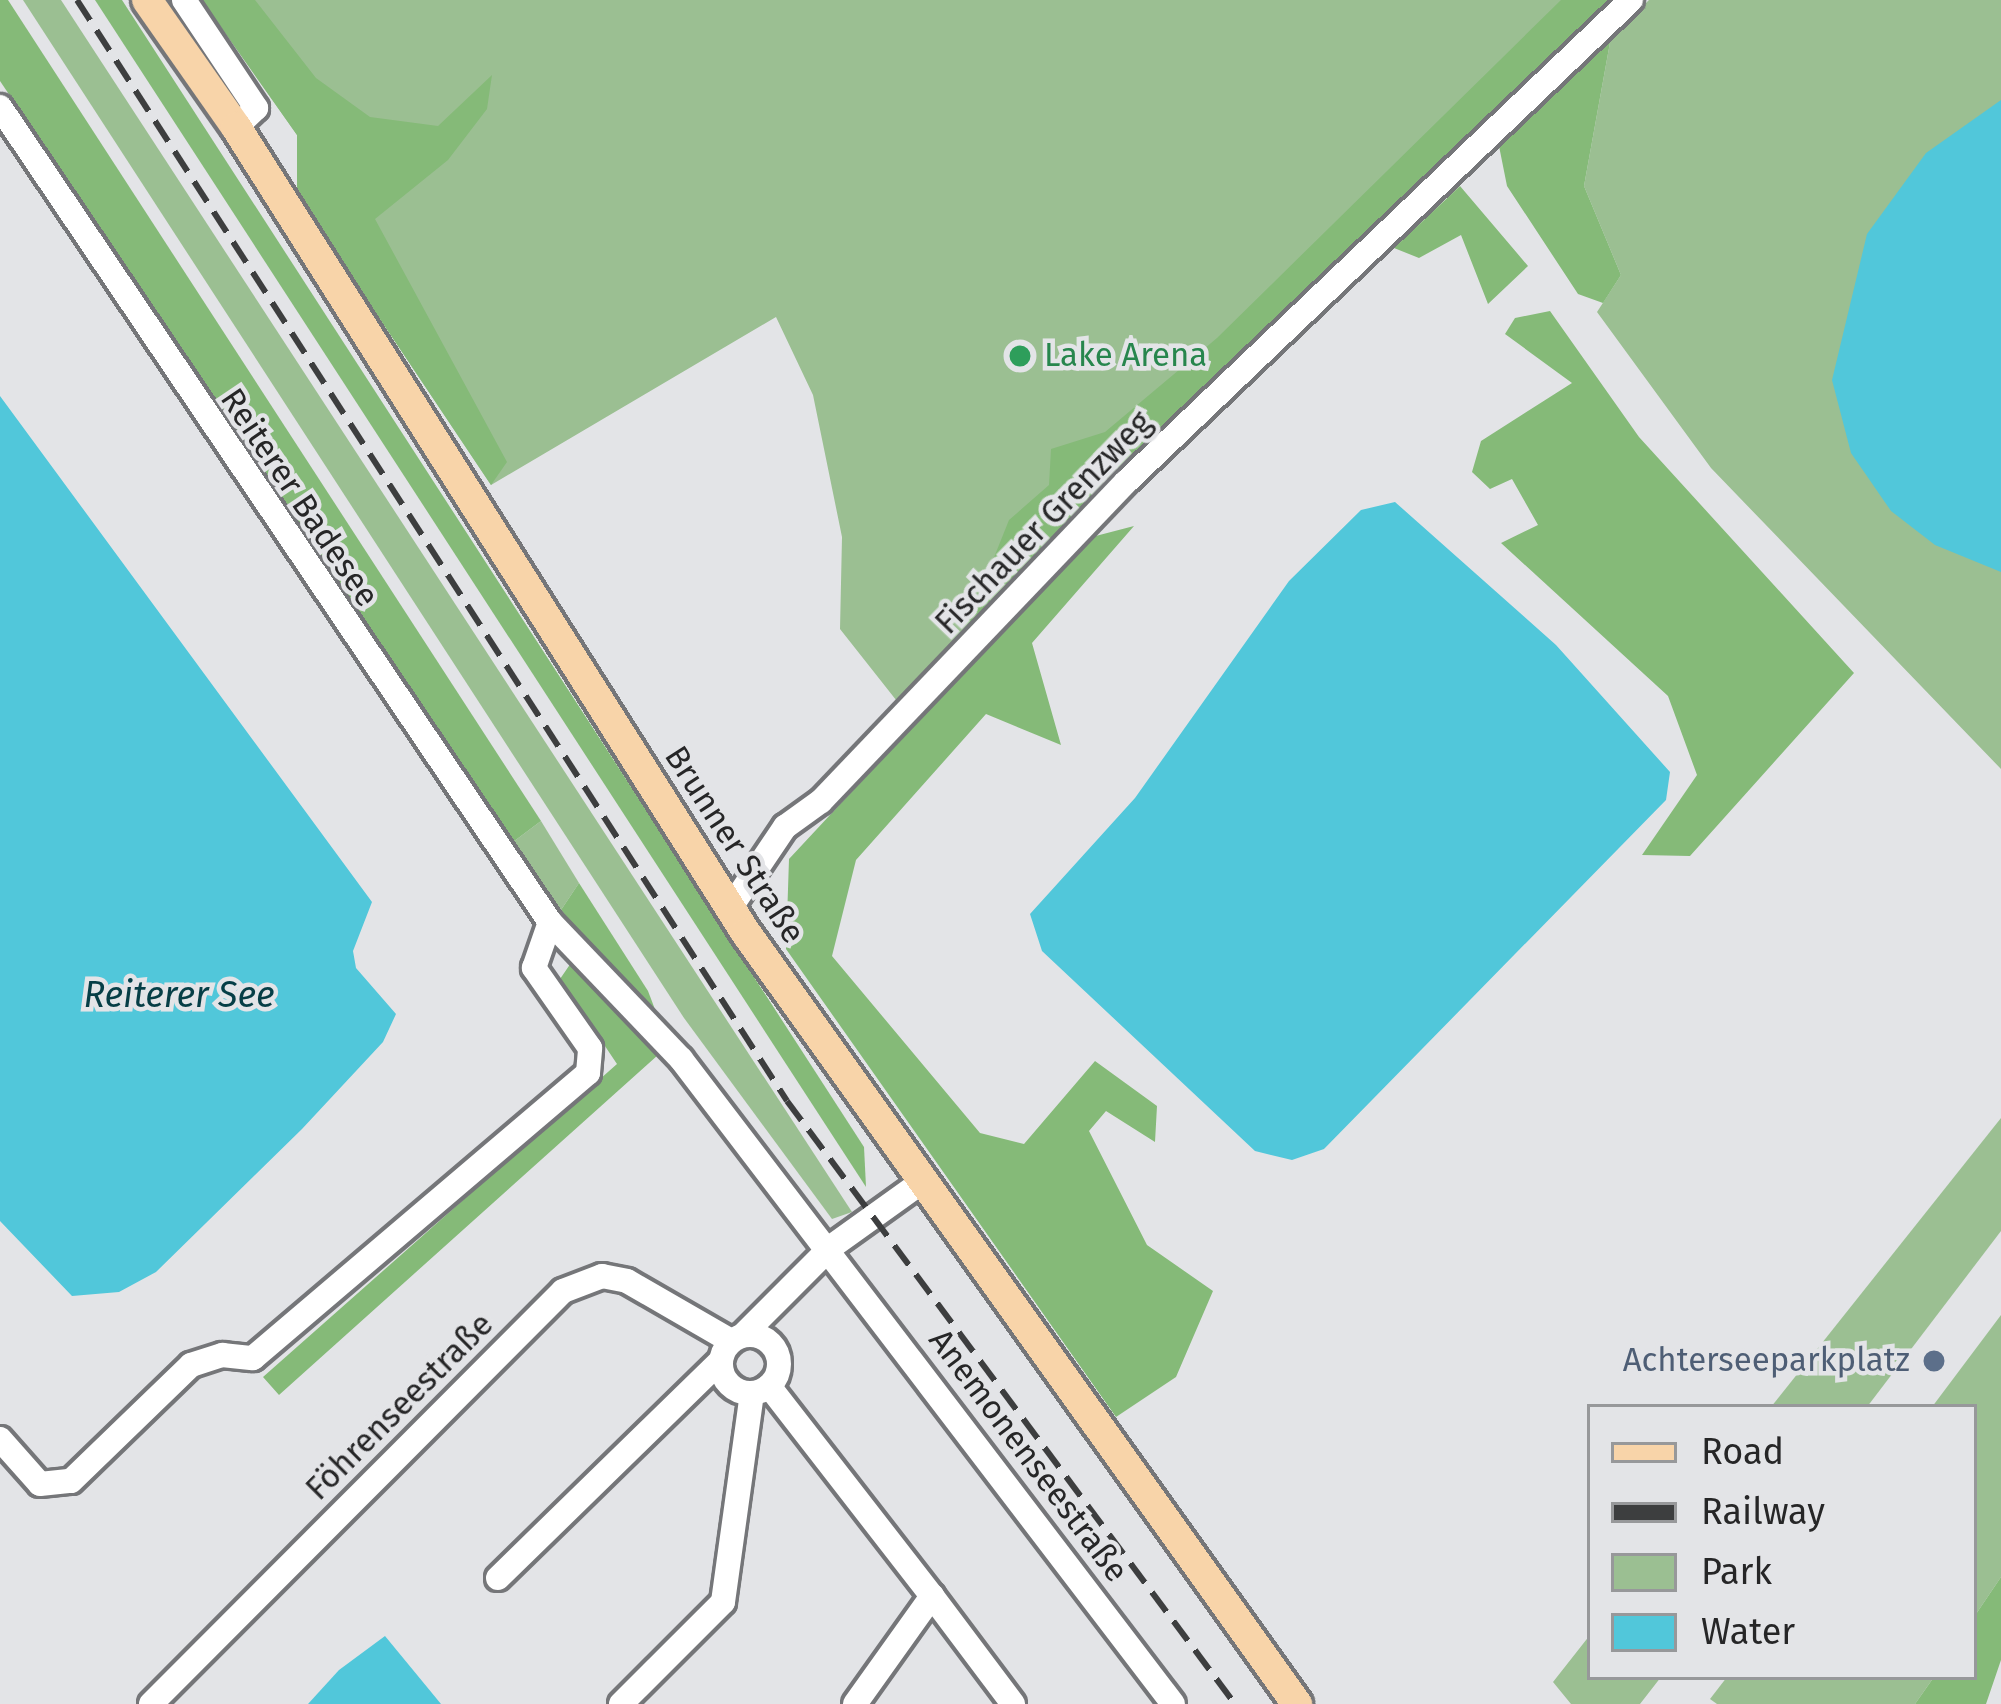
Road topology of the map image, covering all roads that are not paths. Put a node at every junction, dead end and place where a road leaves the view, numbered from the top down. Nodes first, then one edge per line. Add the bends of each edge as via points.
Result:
1 (147, 0) edge
2 (184, 0) edge
3 (1631, 0) edge
4 (0, 107) edge
5 (236, 127) junction
6 (731, 907) junction
7 (550, 922) junction
8 (919, 1184) junction
9 (831, 1247) junction
10 (790, 1290) junction
11 (732, 1346) junction
12 (777, 1354) junction
13 (760, 1390) junction
14 (0, 1439) edge
15 (498, 1578) dead end
16 (932, 1596) junction
17 (151, 1704) edge
18 (621, 1704) edge
19 (855, 1704) edge
20 (1013, 1704) edge
21 (1173, 1704) edge
22 (1297, 1704) edge

1 - 5 main road, Brunner Straße
2 - 5 street via 256,108
3 - 6 street, Fischauer Grenzweg via 1126,482 821,801 785,827
4 - 7 street, Reiterer Badesee
5 - 6 main road, Brunner Straße
6 - 8 main road, Brunner Straße
7 - 9 street, Reiterer Badesee via 682,1059
7 - 14 street via 534,968 590,1048 588,1073 254,1358 222,1354 191,1365 71,1481 40,1484
8 - 9 street
8 - 22 main road, Brunner Straße
9 - 10 street
9 - 21 street, Anemonenseestraße
10 - 11 street
10 - 12 street
11 - 12 street via 760,1336
11 - 13 street via 733,1388
11 - 15 street
11 - 17 street, Föhrenseestraße via 627,1281 602,1276 563,1291
12 - 13 street
13 - 16 street
13 - 18 street via 722,1602
16 - 19 street
16 - 20 street

